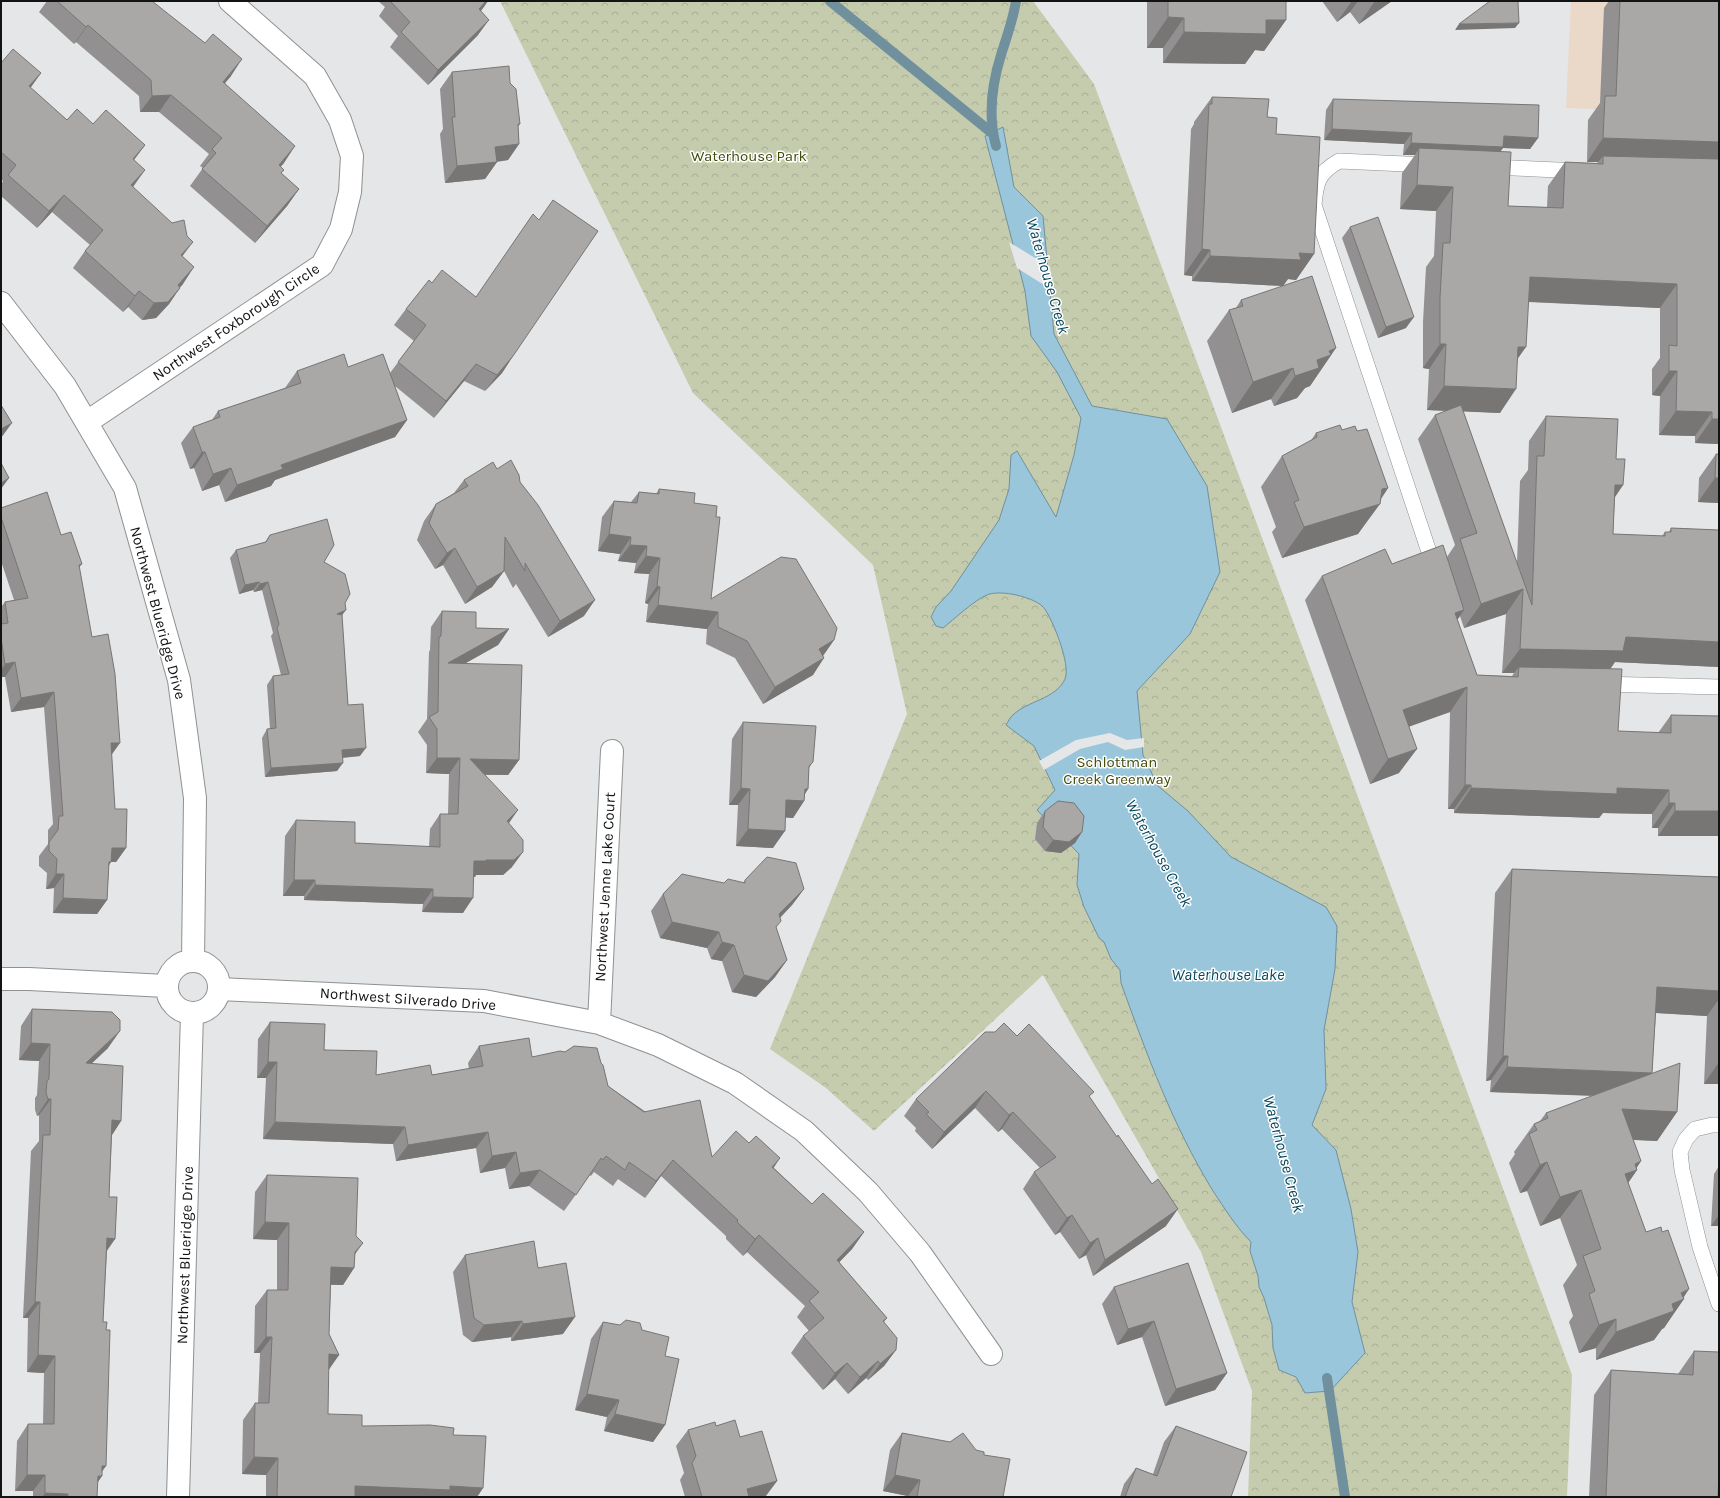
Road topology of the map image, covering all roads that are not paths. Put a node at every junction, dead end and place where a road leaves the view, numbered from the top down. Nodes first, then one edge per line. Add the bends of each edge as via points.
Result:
1 (230, 1) edge
2 (1441, 165) edge
3 (1472, 166) edge
4 (1598, 171) edge
5 (1, 303) edge
6 (87, 422) junction
7 (1438, 581) edge
8 (1587, 684) edge
9 (1719, 687) edge
10 (612, 751) dead end
11 (192, 961) junction
12 (1, 979) edge
13 (166, 986) junction
14 (219, 989) junction
15 (192, 1014) junction
16 (599, 1023) junction
17 (1719, 1125) edge
18 (1719, 1304) edge
19 (991, 1354) dead end
20 (178, 1497) edge

1 - 6 street, Northwest Foxborough Circle via 315,76 340,120 352,156 350,192 341,229 322,265
2 - 7 lane via 1339,161 1326,168 1316,183 1314,205
3 - 4 lane
5 - 6 street, Northwest Blueridge Drive via 66,386
6 - 11 street, Northwest Blueridge Drive via 125,488 179,680 196,798
8 - 9 lane
10 - 16 street, Northwest Jenne Lake Court
11 - 13 street via 177,966 170,973
11 - 14 street via 202,962 210,968 218,979
12 - 13 street
13 - 15 street via 168,996 175,1007
14 - 15 street via 211,1007
14 - 16 street, Northwest Silverado Drive via 484,1002
15 - 20 street, Northwest Blueridge Drive
16 - 19 street, Northwest Silverado Drive via 658,1045 736,1083 804,1131 868,1192 920,1253
17 - 18 lane via 1712,1124 1695,1129 1686,1139 1680,1152 1700,1247

